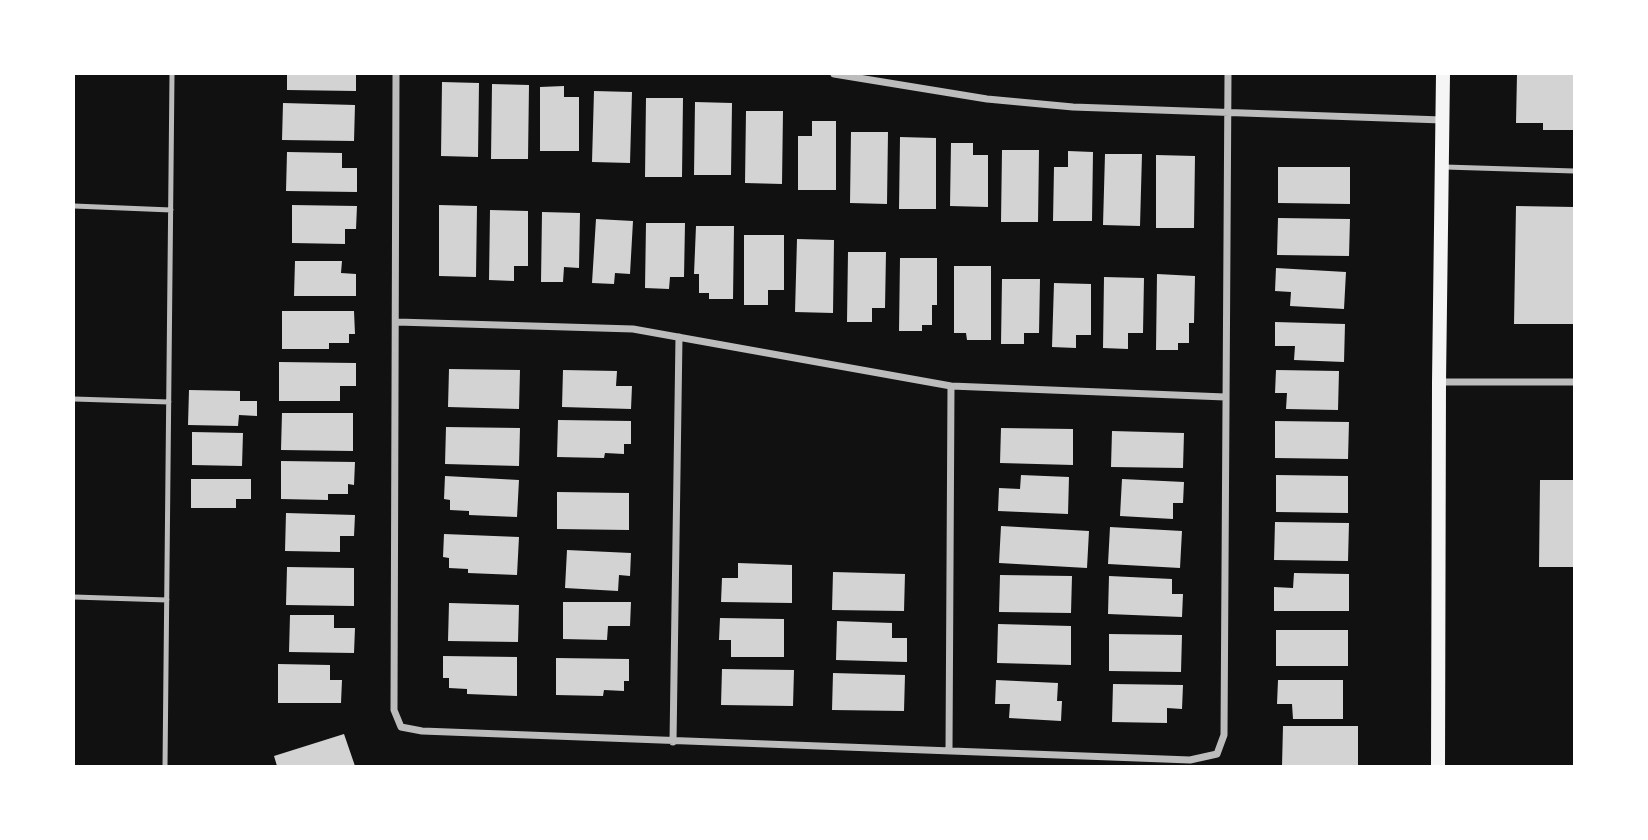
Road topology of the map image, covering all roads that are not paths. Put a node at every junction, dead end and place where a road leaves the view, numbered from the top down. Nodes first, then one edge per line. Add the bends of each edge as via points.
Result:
1 (172, 74) edge
2 (396, 74) edge
3 (834, 74) edge
4 (1228, 74) edge
5 (1443, 74) edge
6 (1228, 112) junction
7 (1442, 120) junction
8 (1441, 166) junction
9 (1574, 171) edge
10 (74, 206) edge
11 (171, 210) junction
12 (397, 322) junction
13 (679, 337) junction
14 (1439, 382) junction
15 (1574, 382) edge
16 (951, 386) junction
17 (1225, 397) junction
18 (74, 399) edge
19 (169, 402) junction
20 (74, 597) edge
21 (167, 600) junction
22 (673, 742) junction
23 (949, 750) junction
24 (165, 766) edge
25 (1438, 766) edge

1 - 11 lane
2 - 12 street
3 - 6 street via 986,100
4 - 6 street
5 - 7 main road
6 - 7 street
6 - 17 street
7 - 8 main road
8 - 9 lane
8 - 14 main road
10 - 11 lane
11 - 19 lane
12 - 13 street via 633,330
12 - 22 street via 394,710 401,727 422,732
13 - 16 street
13 - 22 street
14 - 15 street
14 - 25 main road
16 - 17 street
16 - 23 street
17 - 23 street via 1224,735 1217,754 1190,760
18 - 19 lane
19 - 21 lane
20 - 21 lane
21 - 24 lane
22 - 23 street

